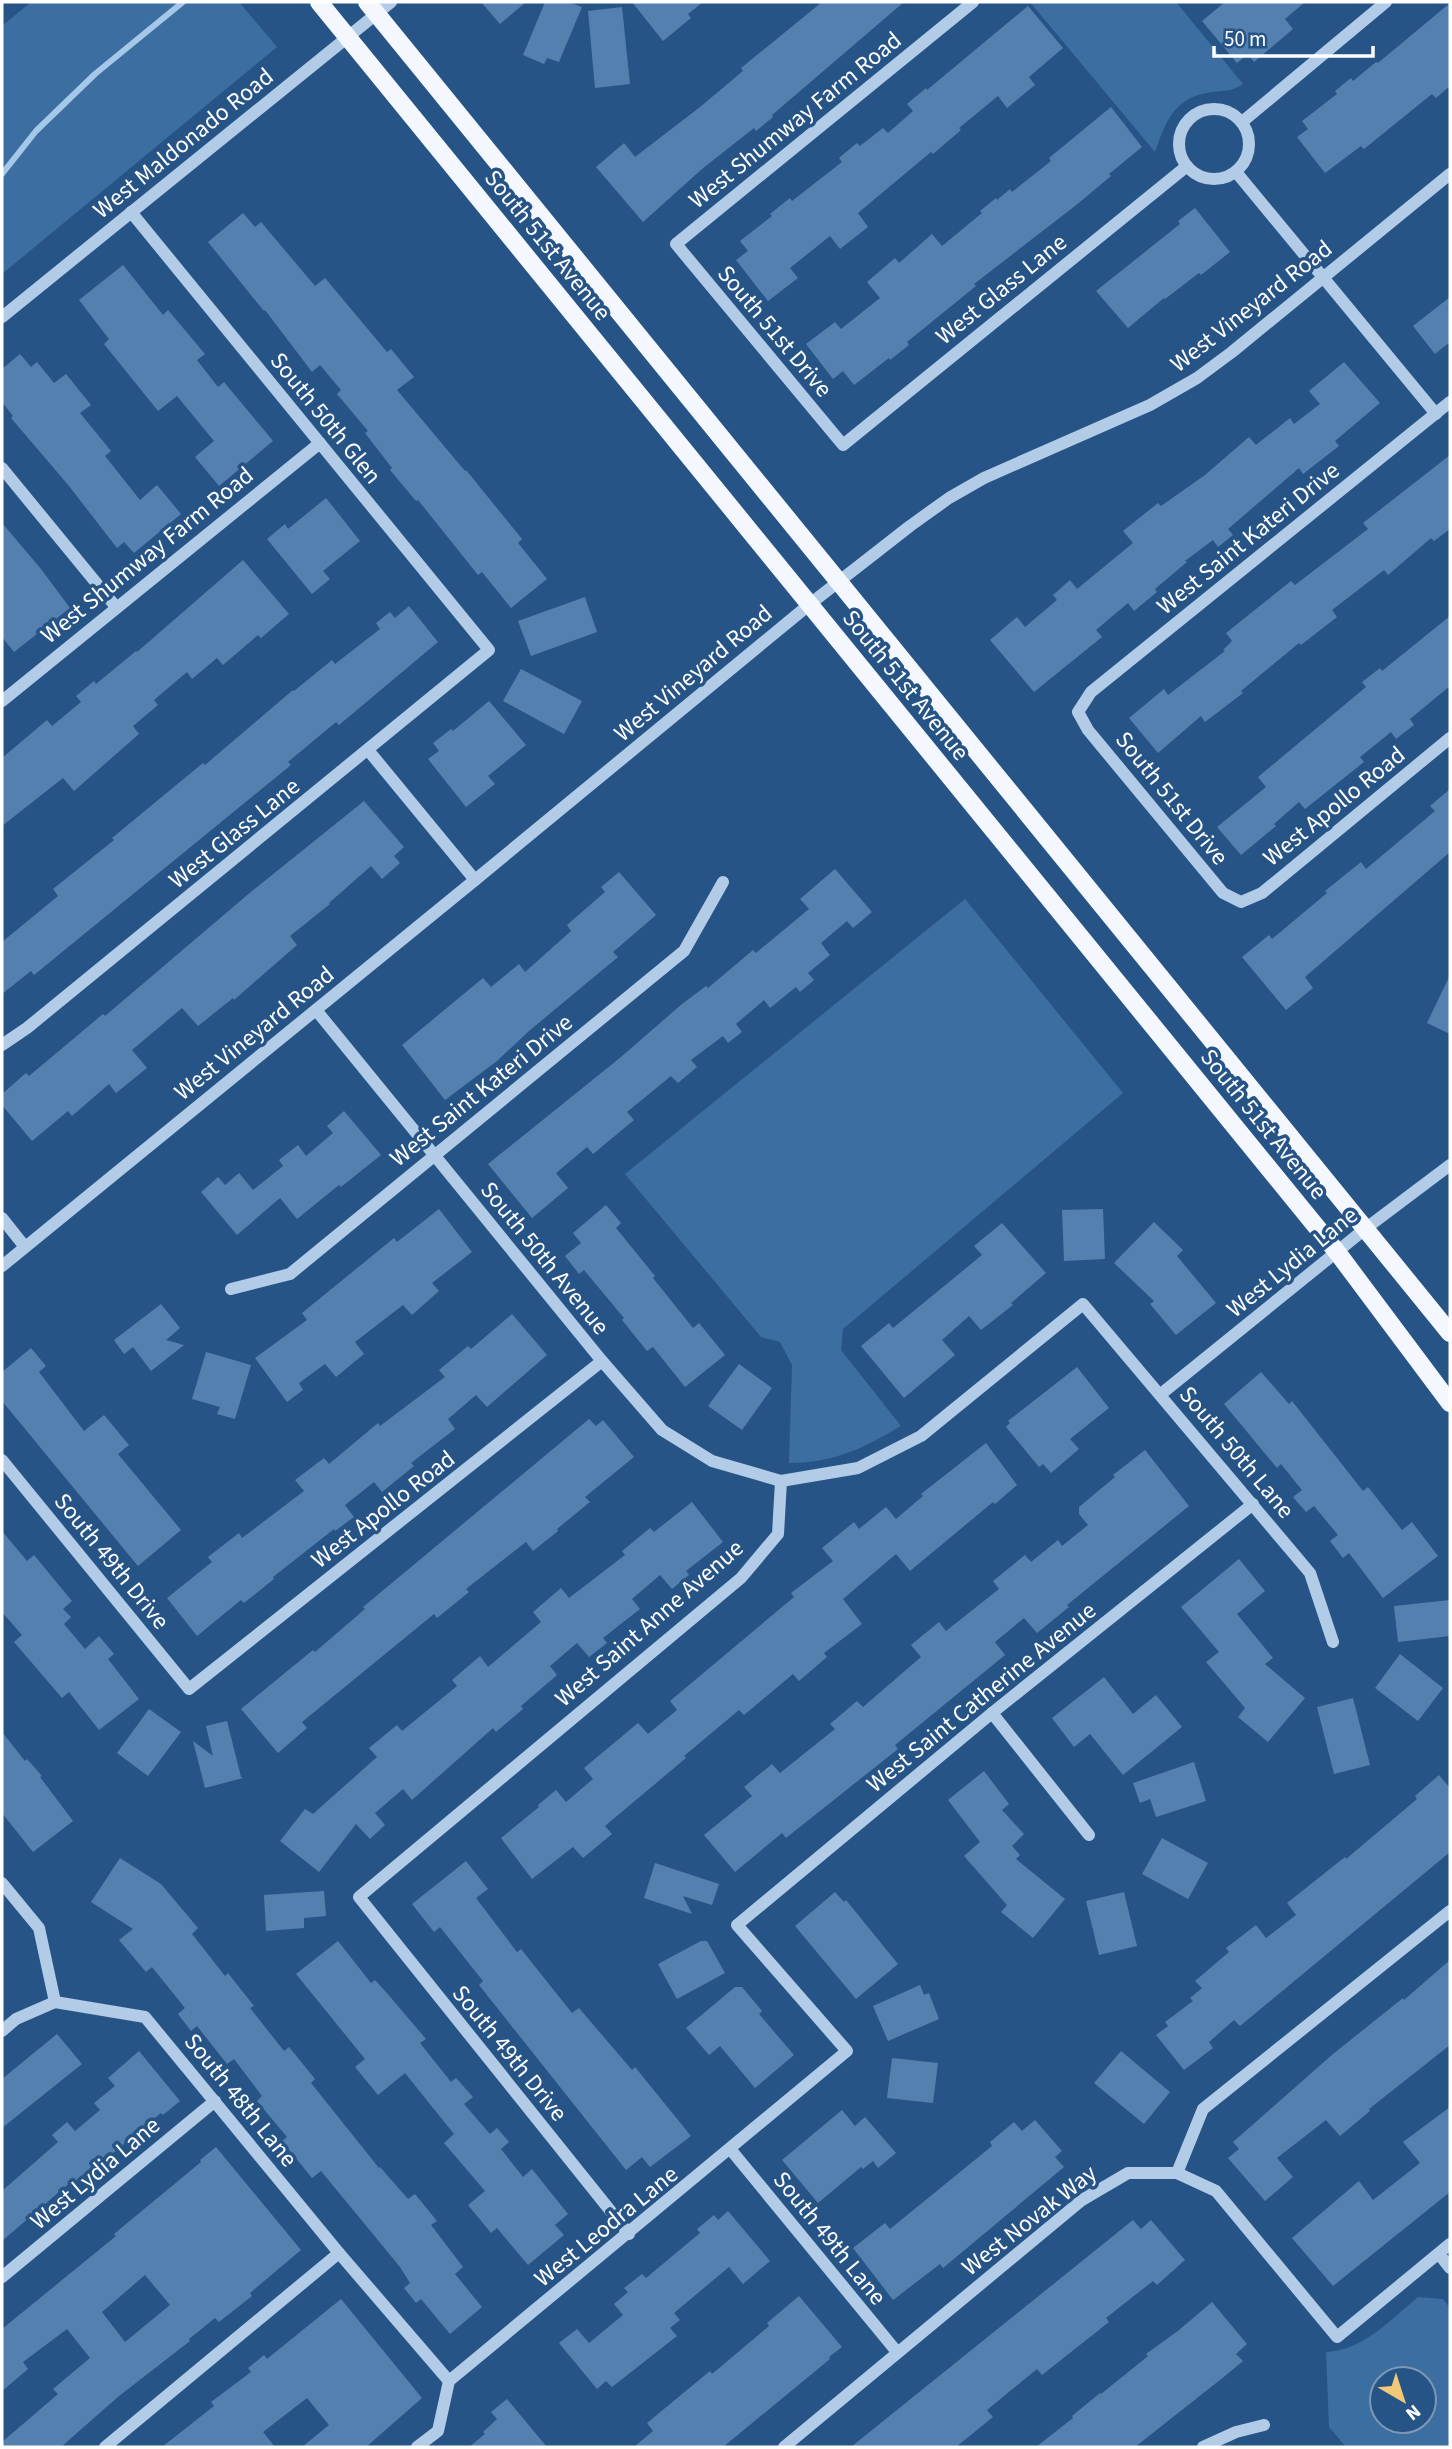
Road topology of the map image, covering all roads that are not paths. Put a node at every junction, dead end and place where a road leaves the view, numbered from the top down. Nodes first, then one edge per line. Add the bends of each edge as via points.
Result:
1 (319, 2) edge
2 (391, 2) edge
3 (973, 2) edge
4 (1386, 2) edge
5 (372, 8) edge
6 (348, 37) junction
7 (1242, 122) junction
8 (1187, 166) junction
9 (1236, 172) junction
10 (1450, 174) edge
11 (131, 212) junction
12 (676, 244) joint
13 (1323, 278) junction
14 (2, 317) edge
15 (1450, 402) edge
16 (1436, 414) junction
17 (320, 443) junction
18 (843, 444) joint
19 (2, 468) edge
20 (839, 581) junction
21 (810, 604) junction
22 (116, 607) junction
23 (489, 650) joint
24 (2, 701) edge
25 (1078, 712) joint
26 (1450, 738) edge
27 (368, 750) junction
28 (475, 880) junction
29 (723, 882) dead end
30 (1241, 902) joint
31 (316, 1010) junction
32 (2, 1045) edge
33 (435, 1155) junction
34 (1450, 1165) edge
35 (2, 1218) edge
36 (1366, 1229) junction
37 (25, 1247) junction
38 (1337, 1252) junction
39 (2, 1266) edge
40 (231, 1289) dead end
41 (1450, 1333) edge
42 (602, 1361) junction
43 (1161, 1394) junction
44 (1450, 1402) edge
45 (2, 1460) edge
46 (781, 1481) junction
47 (1253, 1504) junction
48 (1333, 1642) dead end
49 (189, 1689) joint
50 (992, 1713) junction
51 (1090, 1835) dead end
52 (2, 1883) edge
53 (359, 1897) joint
54 (1450, 1911) edge
55 (55, 2002) junction
56 (2, 2031) edge
57 (847, 2051) joint
58 (215, 2101) junction
59 (730, 2150) junction
60 (1177, 2173) junction
61 (629, 2234) junction
62 (1450, 2244) edge
63 (339, 2253) junction
64 (1439, 2254) junction
65 (1450, 2268) edge
66 (2, 2277) edge
67 (897, 2352) junction
68 (449, 2381) junction
69 (1264, 2425) dead end
70 (792, 2445) edge
71 (105, 2447) edge
72 (417, 2447) edge
73 (1203, 2447) edge

1 - 6 main road, South 51st Avenue
2 - 5 street, West Maldonado Road
3 - 12 street, West Shumway Farm Road
4 - 7 street
5 - 6 street, West Maldonado Road
5 - 20 main road, South 51st Avenue
6 - 11 street, West Maldonado Road
6 - 21 main road, South 51st Avenue
7 - 8 street via 1221,109 1197,113 1188,121 1179,143
7 - 9 street via 1250,142
8 - 9 street via 1204,178
8 - 18 street, West Glass Lane
9 - 13 street
10 - 13 street, West Vineyard Road
11 - 14 street, West Maldonado Road
11 - 17 street, South 50th Glen
12 - 18 street, South 51st Drive
13 - 16 street
13 - 20 street, West Vineyard Road via 1197,378 1150,405 984,478 949,498
15 - 16 street, West Saint Kateri Drive
16 - 25 street, West Saint Kateri Drive via 1091,692
17 - 22 street, West Shumway Farm Road
17 - 23 street, South 50th Glen
19 - 22 street
20 - 21 street, West Vineyard Road
20 - 36 main road, South 51st Avenue
21 - 28 street, West Vineyard Road
21 - 38 main road, South 51st Avenue
22 - 24 street, West Shumway Farm Road
23 - 27 street, West Glass Lane
25 - 30 street, South 51st Drive via 1223,893
26 - 30 street, West Apollo Road via 1262,892
27 - 28 street
27 - 32 street, West Glass Lane
28 - 31 street, West Vineyard Road
29 - 33 street, West Saint Kateri Drive via 684,951
31 - 33 street, South 50th Avenue
31 - 37 street, West Vineyard Road
33 - 40 street, West Saint Kateri Drive via 290,1274
33 - 42 street, South 50th Avenue
34 - 36 street, West Lydia Lane
35 - 37 street
36 - 38 street, West Lydia Lane
36 - 41 main road, South 51st Avenue
37 - 39 street, West Vineyard Road
38 - 43 street, West Lydia Lane
38 - 44 main road, South 51st Avenue
42 - 46 street, South 50th Avenue via 662,1430 712,1461
42 - 49 street, West Apollo Road
43 - 46 street, South 50th Lane via 1083,1304 921,1436 858,1468
43 - 47 street, South 50th Lane
45 - 49 street, South 49th Drive
46 - 53 street, West Saint Anne Avenue via 778,1534 741,1578
47 - 48 street, South 50th Lane via 1310,1573
47 - 50 street, West Saint Catherine Avenue
50 - 51 street
50 - 57 street, West Saint Catherine Avenue via 737,1925
52 - 55 street via 38,1928
53 - 61 street, South 49th Drive
54 - 60 street via 1203,2109
55 - 56 street via 16,2019
55 - 58 street, South 48th Lane via 145,2017
57 - 59 street, West Leodra Lane
58 - 63 street, South 48th Lane
58 - 66 street, West Lydia Lane
59 - 61 street, West Leodra Lane
59 - 67 street, South 49th Lane
60 - 64 street via 1216,2191 1337,2337
60 - 67 street, West Novak Way via 1128,2173 1082,2200
61 - 68 street, West Leodra Lane
62 - 64 street
63 - 68 street, South 48th Lane
63 - 71 street
64 - 65 street
67 - 70 street, West Novak Way
68 - 72 street via 438,2431
69 - 73 street

